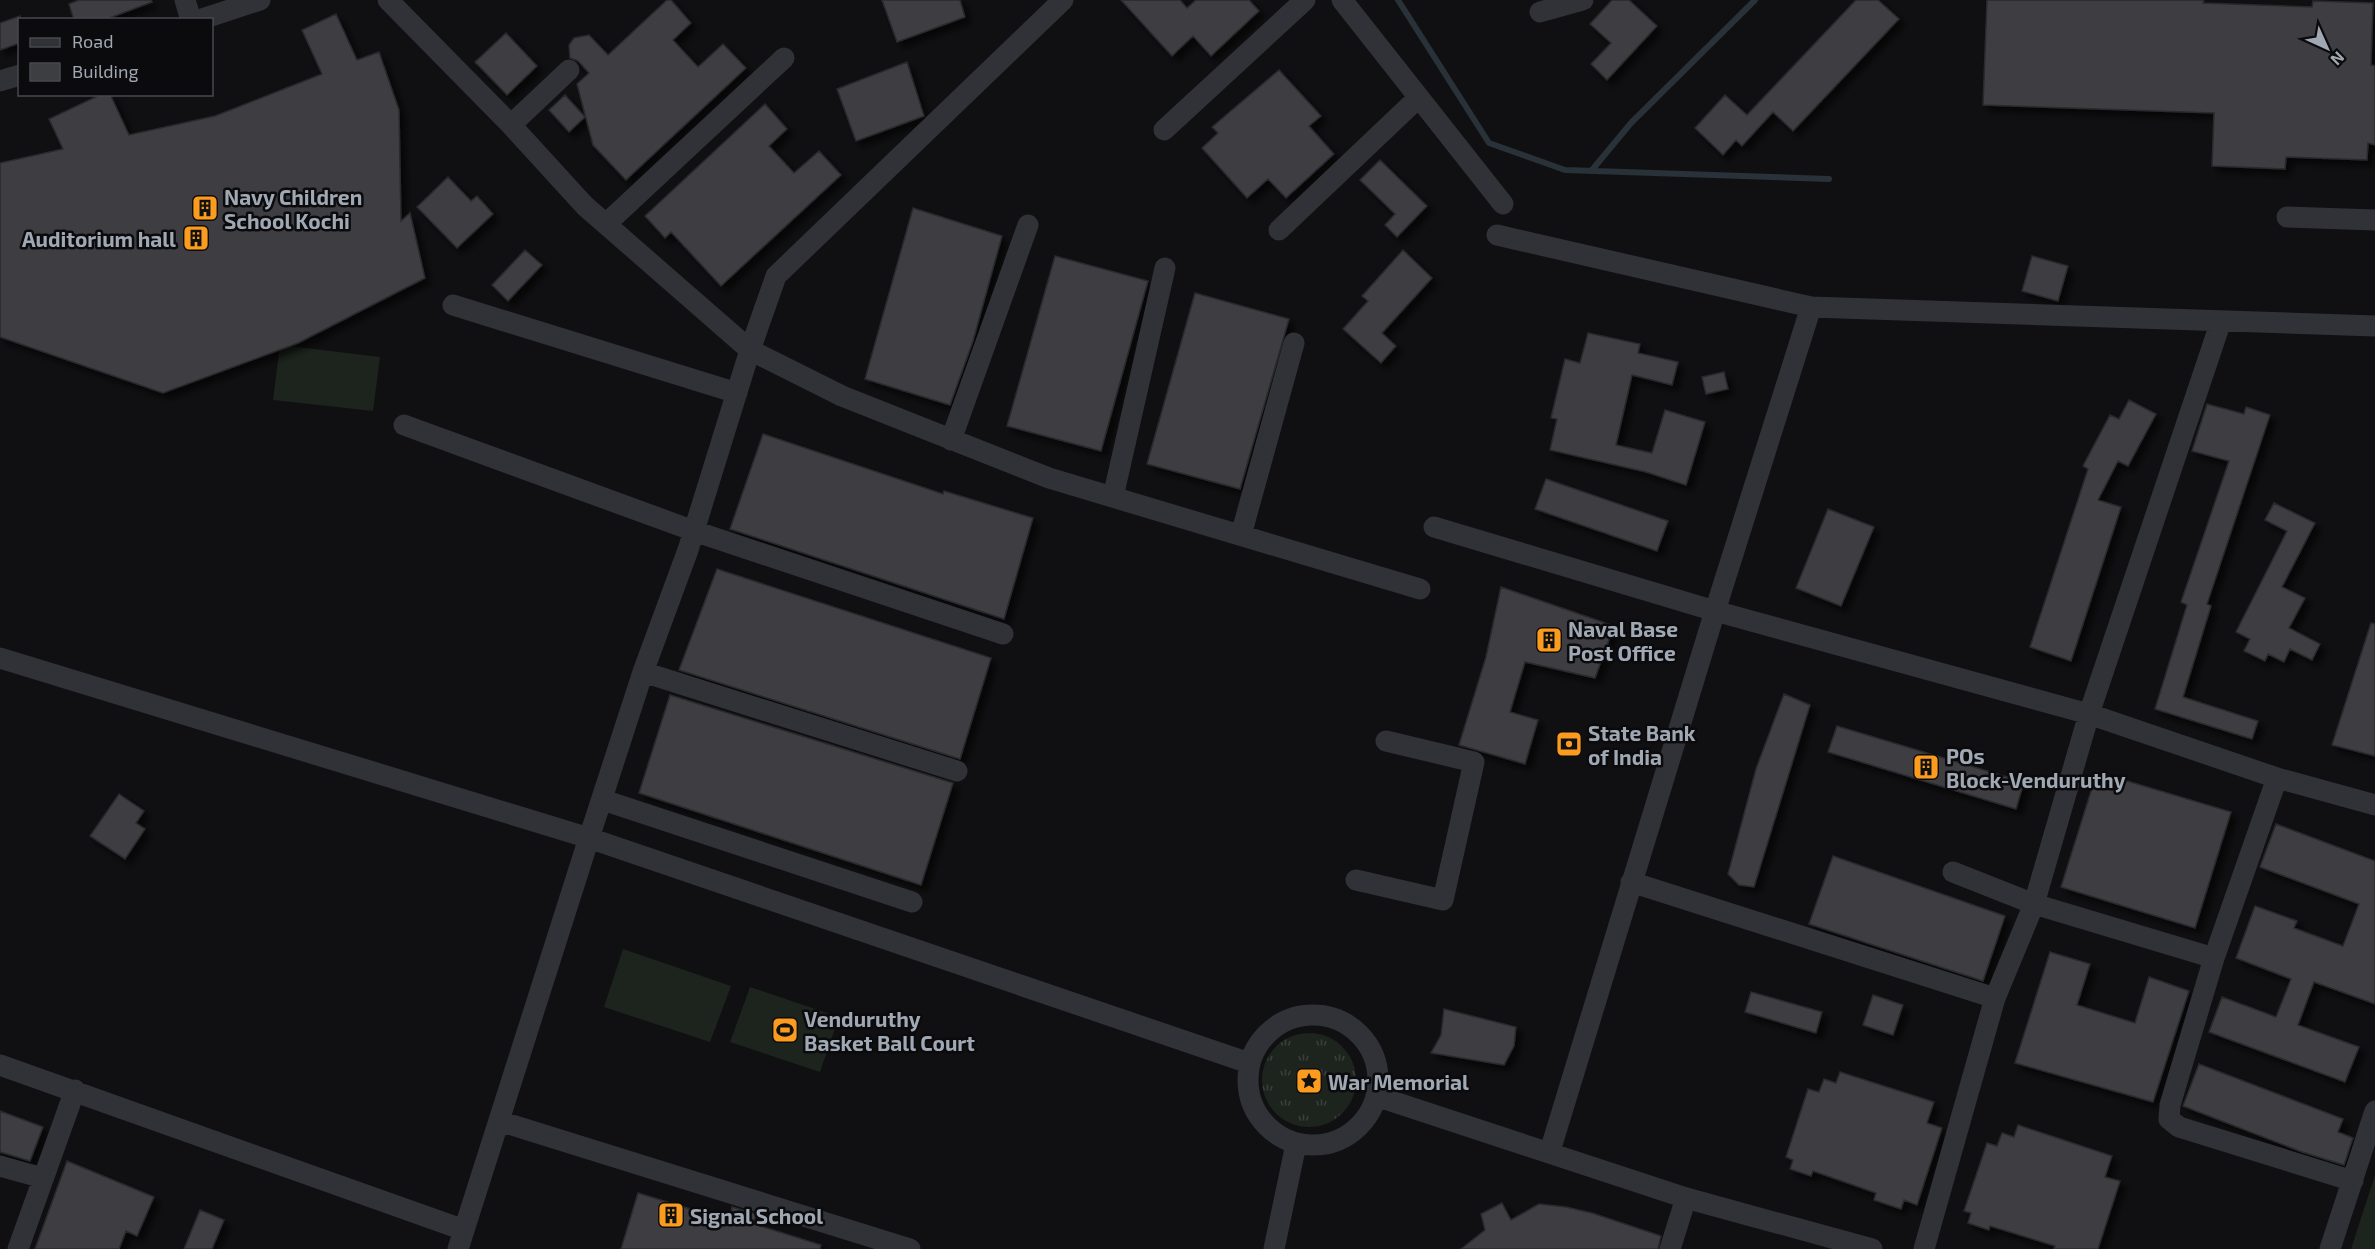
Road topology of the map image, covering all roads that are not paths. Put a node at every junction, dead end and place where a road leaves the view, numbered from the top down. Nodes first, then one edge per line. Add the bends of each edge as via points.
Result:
1 (185, 0) edge
2 (260, 0) edge
3 (388, 0) edge
4 (1305, 0) edge
5 (1342, 0) edge
6 (1583, 0) edge
7 (1051, 3) edge
8 (1540, 12) dead end
9 (190, 18) edge
10 (205, 18) edge
11 (784, 58) dead end
12 (569, 70) dead end
13 (18, 76) edge
14 (0, 81) edge
15 (1418, 98) junction
16 (511, 125) junction
17 (1164, 130) dead end
18 (1503, 204) dead end
19 (2287, 217) dead end
20 (2375, 220) edge
21 (608, 223) junction
22 (1028, 225) dead end
23 (1279, 230) dead end
24 (1497, 235) dead end
25 (1166, 268) dead end
26 (453, 305) dead end
27 (1811, 307) junction
28 (2221, 321) junction
29 (2375, 326) edge
30 (1294, 343) dead end
31 (750, 350) junction
32 (737, 393) junction
33 (404, 425) dead end
34 (951, 440) junction
35 (1113, 497) junction
36 (1434, 527) dead end
37 (694, 531) junction
38 (1241, 535) junction
39 (1420, 589) dead end
40 (1715, 611) junction
41 (1002, 634) dead end
42 (0, 658) edge
43 (643, 672) junction
44 (2089, 714) junction
45 (1386, 741) dead end
46 (957, 771) dead end
47 (2277, 778) junction
48 (603, 800) junction
49 (2375, 805) edge
50 (589, 838) junction
51 (1953, 872) dead end
52 (1356, 880) dead end
53 (1631, 882) junction
54 (912, 902) dead end
55 (2034, 904) junction
56 (2214, 958) junction
57 (1995, 998) junction
58 (1249, 1063) junction
59 (0, 1065) edge
60 (75, 1090) junction
61 (1376, 1096) junction
62 (2375, 1111) edge
63 (499, 1121) junction
64 (1296, 1144) junction
65 (1550, 1151) junction
66 (0, 1166) edge
67 (43, 1178) junction
68 (2353, 1181) junction
69 (1686, 1198) junction
70 (461, 1240) edge
71 (18, 1249) edge
72 (910, 1249) edge
73 (1274, 1249) edge
74 (1670, 1249) edge
75 (1872, 1249) edge
76 (1924, 1249) edge
77 (2330, 1249) edge

1 - 9 street
2 - 10 street
3 - 16 street
4 - 17 street
5 - 15 street
6 - 8 street
7 - 31 street via 776,276
11 - 21 street
12 - 16 street
13 - 14 street
15 - 18 street
15 - 23 street
16 - 21 street via 585,206
19 - 20 street
21 - 31 street
22 - 34 street
24 - 27 street
25 - 35 street
26 - 32 street
27 - 28 street
27 - 40 street
28 - 29 street
28 - 44 street
30 - 38 street
31 - 32 street
31 - 34 street via 842,396
32 - 37 street
33 - 37 street
34 - 35 street via 1049,478
35 - 38 street
36 - 40 street
37 - 41 street
37 - 43 street
38 - 39 street
40 - 44 street
40 - 53 street
42 - 50 street
43 - 46 street
43 - 48 street
44 - 47 street
44 - 55 street
45 - 52 street via 1474,762 1443,900
47 - 49 street
47 - 56 street
48 - 50 street
48 - 54 street
50 - 58 street
50 - 63 street
51 - 55 street
53 - 57 street
53 - 65 street
55 - 56 street
55 - 57 street
56 - 68 street via 2170,1104 2169,1119 2179,1127
57 - 76 street
58 - 61 street via 1263,1038 1286,1020 1305,1015 1325,1016 1345,1023 1362,1036 1373,1054 1378,1075
58 - 64 street via 1247,1084 1251,1104 1261,1122 1277,1136
59 - 60 street
60 - 67 street
60 - 70 street
61 - 64 street via 1368,1115 1337,1142
61 - 65 street
62 - 68 street
63 - 70 street
63 - 72 street
64 - 73 street
65 - 69 street
66 - 67 street
67 - 71 street
68 - 77 street
69 - 74 street
69 - 75 street

